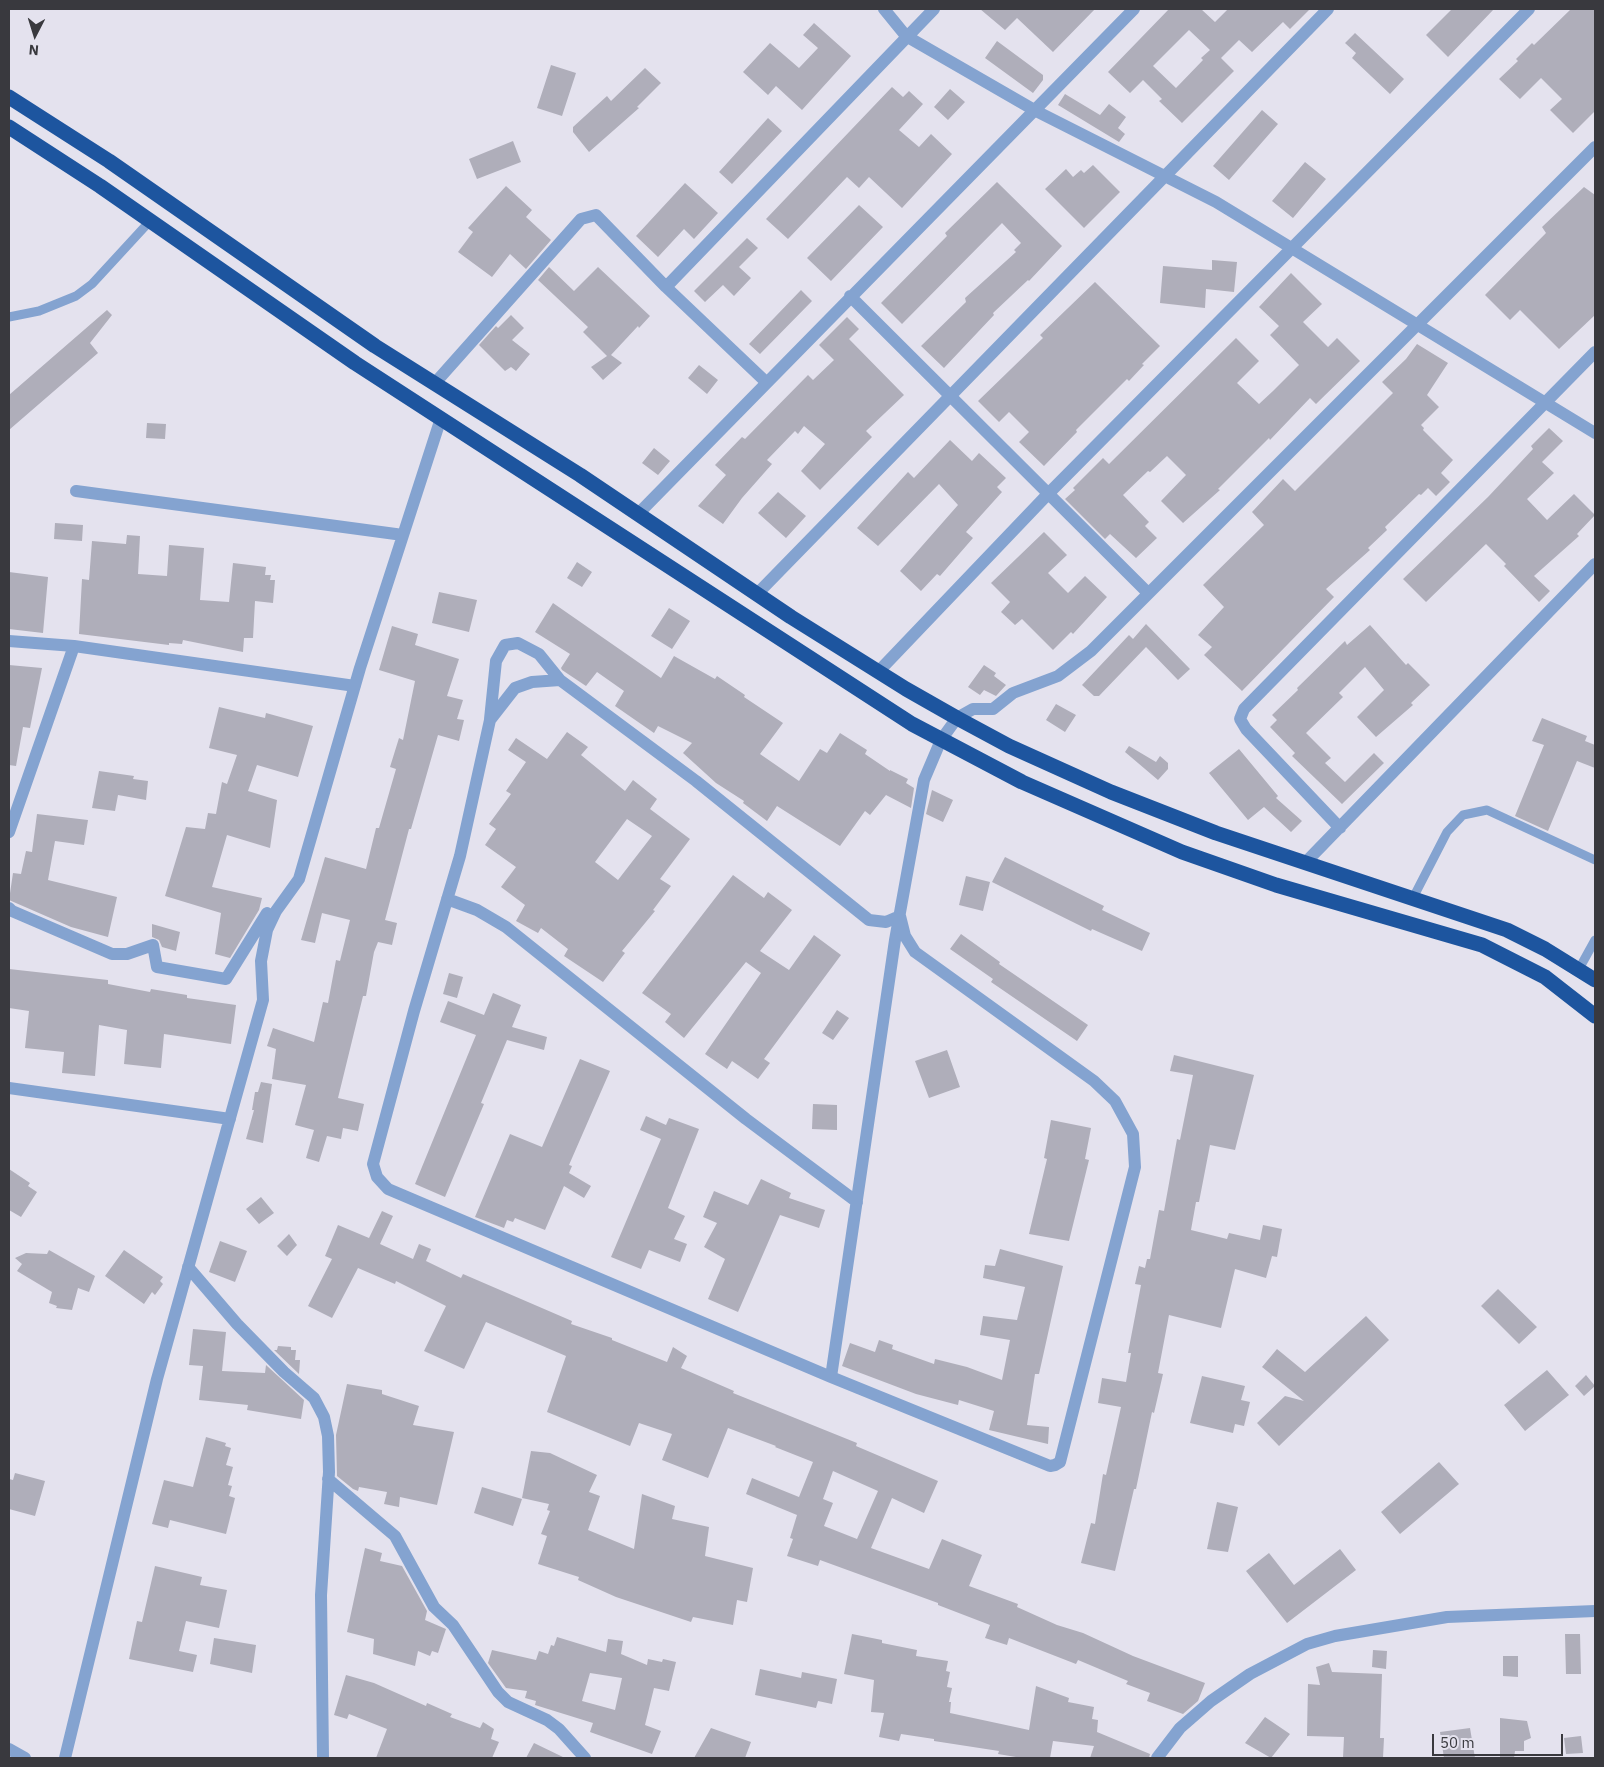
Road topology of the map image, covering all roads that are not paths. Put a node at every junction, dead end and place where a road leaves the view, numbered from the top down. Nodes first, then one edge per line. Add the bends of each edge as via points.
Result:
1 (884, 9) edge
2 (934, 9) edge
3 (1134, 9) edge
4 (1328, 9) edge
5 (1529, 9) edge
6 (906, 36) junction
7 (9, 97) edge
8 (1036, 111) junction
9 (9, 127) edge
10 (1595, 147) edge
11 (1165, 175) junction
12 (150, 222) junction
13 (1291, 249) junction
14 (666, 287) junction
15 (850, 296) junction
16 (9, 316) edge
17 (1416, 324) junction
18 (1595, 352) edge
19 (766, 382) junction
20 (435, 383) junction
21 (951, 395) junction
22 (1545, 403) junction
23 (441, 418) junction
24 (1595, 433) edge
25 (76, 492) dead end
26 (1048, 494) junction
27 (638, 514) junction
28 (403, 535) junction
29 (1595, 564) edge
30 (1148, 593) junction
31 (757, 594) junction
32 (9, 641) edge
33 (74, 646) junction
34 (879, 671) junction
35 (560, 680) junction
36 (355, 686) junction
37 (957, 718) junction
38 (490, 720) junction
39 (941, 740) junction
40 (1340, 828) junction
41 (9, 832) edge
42 (1595, 860) edge
43 (1305, 863) junction
44 (300, 879) junction
45 (1413, 898) junction
46 (447, 899) junction
47 (9, 908) edge
48 (900, 916) junction
49 (1595, 940) edge
50 (1579, 970) junction
51 (1595, 980) edge
52 (1595, 1016) edge
53 (9, 1088) edge
54 (230, 1119) junction
55 (857, 1202) junction
56 (188, 1267) junction
57 (831, 1377) junction
58 (328, 1479) junction
59 (1595, 1611) edge
60 (9, 1749) edge
61 (25, 1758) edge
62 (65, 1758) edge
63 (323, 1758) edge
64 (585, 1758) edge
65 (1157, 1758) edge

1 - 6 street
2 - 6 street
3 - 8 street
4 - 11 street
5 - 13 street
6 - 8 street
6 - 14 street
7 - 20 highway via 109,161 308,301
8 - 11 street
8 - 15 street
9 - 12 highway
10 - 17 street
11 - 13 street via 1216,202
11 - 21 street
12 - 16 lane via 92,284 76,296 39,311
12 - 23 highway
13 - 17 street
13 - 26 street
14 - 19 street
14 - 20 street via 596,216 581,219
15 - 19 street
15 - 21 street
17 - 22 street
17 - 30 street
18 - 22 street
19 - 27 street
20 - 27 highway
21 - 26 street
21 - 31 street
22 - 24 street
22 - 40 street via 1244,709 1240,719 1246,729
23 - 28 street
23 - 39 highway via 857,690
25 - 28 street
26 - 30 street
26 - 34 street
27 - 31 highway
28 - 36 street
29 - 40 street
30 - 37 street via 1091,651 1058,676 1014,693 993,709 973,709
31 - 34 highway
32 - 33 street
33 - 36 street
33 - 41 street
34 - 37 highway
35 - 38 street via 532,682 515,688
35 - 38 street via 539,654 518,643 505,646 496,661
35 - 48 street via 696,781 869,920 886,922
36 - 44 street
37 - 39 street
37 - 43 highway via 1072,776
38 - 46 street via 460,856
39 - 48 street via 924,780
39 - 52 highway via 1030,786 1182,852 1276,885 1482,945 1544,978
40 - 43 street
42 - 45 lane via 1487,810 1463,815 1447,832
43 - 45 highway
44 - 47 street via 276,899 226,979 157,967 153,945 127,954 112,954
44 - 54 street via 276,911 267,930 261,961 263,1000
45 - 50 highway via 1507,930
46 - 55 street via 477,910 506,927 746,1119
46 - 57 street via 373,1164 377,1177 388,1189
48 - 55 street
48 - 57 street via 905,936 915,952 1094,1081 1115,1100 1133,1134 1135,1167 1060,1462 1050,1466
49 - 50 lane
50 - 51 highway
53 - 54 street
54 - 56 street
55 - 57 street
56 - 58 street via 237,1324 314,1398 324,1417 328,1436
56 - 62 street via 157,1379
58 - 63 street via 322,1594
58 - 64 street via 395,1536 434,1607 453,1626 498,1692 508,1702 559,1729
59 - 65 street via 1447,1617 1306,1644 1250,1674 1211,1701 1180,1728
60 - 61 street

